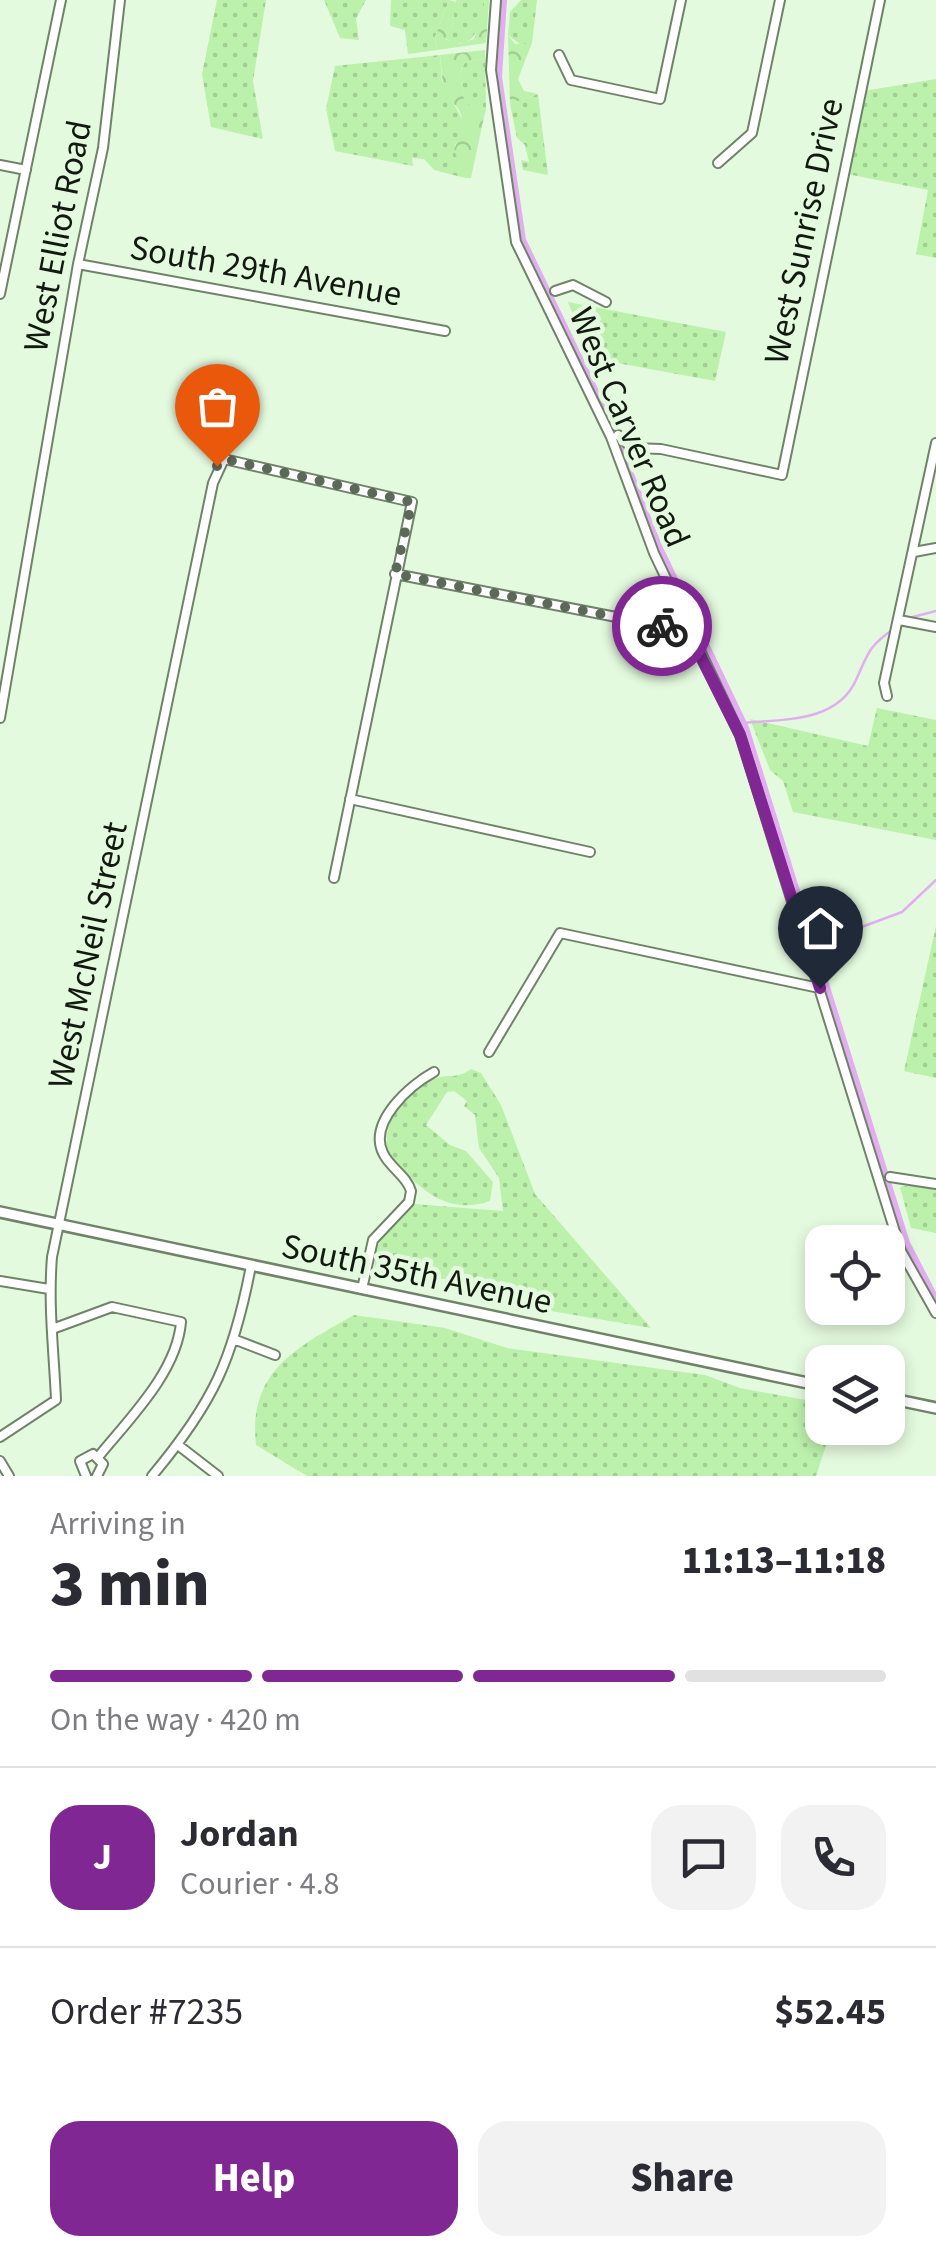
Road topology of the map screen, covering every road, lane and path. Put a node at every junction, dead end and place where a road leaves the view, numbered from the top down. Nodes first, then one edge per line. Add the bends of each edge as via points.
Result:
1 (61, 0) edge
2 (120, 0) edge
3 (496, 0) edge
4 (681, 0) edge
5 (780, 0) edge
6 (880, 0) edge
7 (558, 55) dead end
8 (718, 163) dead end
9 (0, 165) edge
10 (26, 170) junction
11 (78, 264) junction
12 (555, 291) dead end
13 (0, 294) edge
14 (606, 302) dead end
15 (444, 331) dead end
16 (618, 435) dead end
17 (936, 443) edge
18 (936, 548) edge
19 (914, 552) junction
20 (395, 574) junction
21 (899, 620) junction
22 (936, 628) edge
23 (688, 631) junction
24 (887, 696) dead end
25 (0, 718) edge
26 (350, 799) junction
27 (590, 852) dead end
28 (334, 878) dead end
29 (820, 988) junction
30 (490, 1052) dead end
31 (434, 1072) dead end
32 (890, 1177) dead end
33 (936, 1184) edge
34 (0, 1212) edge
35 (58, 1225) junction
36 (252, 1266) junction
37 (0, 1281) edge
38 (49, 1289) junction
39 (362, 1290) junction
40 (936, 1314) edge
41 (55, 1328) junction
42 (236, 1340) junction
43 (275, 1355) dead end
44 (805, 1382) edge
45 (905, 1402) edge
46 (936, 1408) edge
47 (0, 1437) edge
48 (178, 1445) junction
49 (99, 1456) junction
50 (0, 1461) edge
51 (100, 1475) edge
52 (10, 1476) edge
53 (85, 1476) edge
54 (152, 1476) edge
55 (218, 1476) edge

1 - 10 street
2 - 11 street, West Elliot Road via 106,134
3 - 23 street, West Carver Road via 490,70 516,242 611,437
4 - 7 street via 660,99 572,80
5 - 8 street via 752,133
6 - 16 street, West Sunrise Drive via 782,474 632,448
9 - 10 street
10 - 13 street
11 - 15 street, South 29th Avenue
11 - 25 street, West Elliot Road
12 - 14 street via 573,285
17 - 19 street
18 - 19 street
19 - 21 street
20 - 23 street
20 - 26 street
20 - 35 street, West McNeil Street via 412,502 224,459 213,483
21 - 22 street
21 - 24 street
23 - 29 street, West Carver Road via 740,735
26 - 27 street
26 - 28 street
29 - 30 street via 560,933
29 - 40 street, West Carver Road via 901,1251
31 - 39 street via 405,1093 380,1132 384,1156 411,1191 409,1202 373,1240
32 - 33 street
34 - 35 street, South 35th Avenue
35 - 36 street, South 35th Avenue
35 - 38 street, West McNeil Street
36 - 39 street, South 35th Avenue
36 - 42 street
37 - 38 street
38 - 41 street, West McNeil Street
39 - 44 street, South 35th Avenue
41 - 47 street, West McNeil Street via 56,1400
41 - 49 street via 112,1307 180,1322 166,1365
42 - 43 street
42 - 48 street via 212,1396
45 - 46 street
48 - 54 street
48 - 55 street
49 - 51 street
49 - 53 street via 82,1458
50 - 52 street

